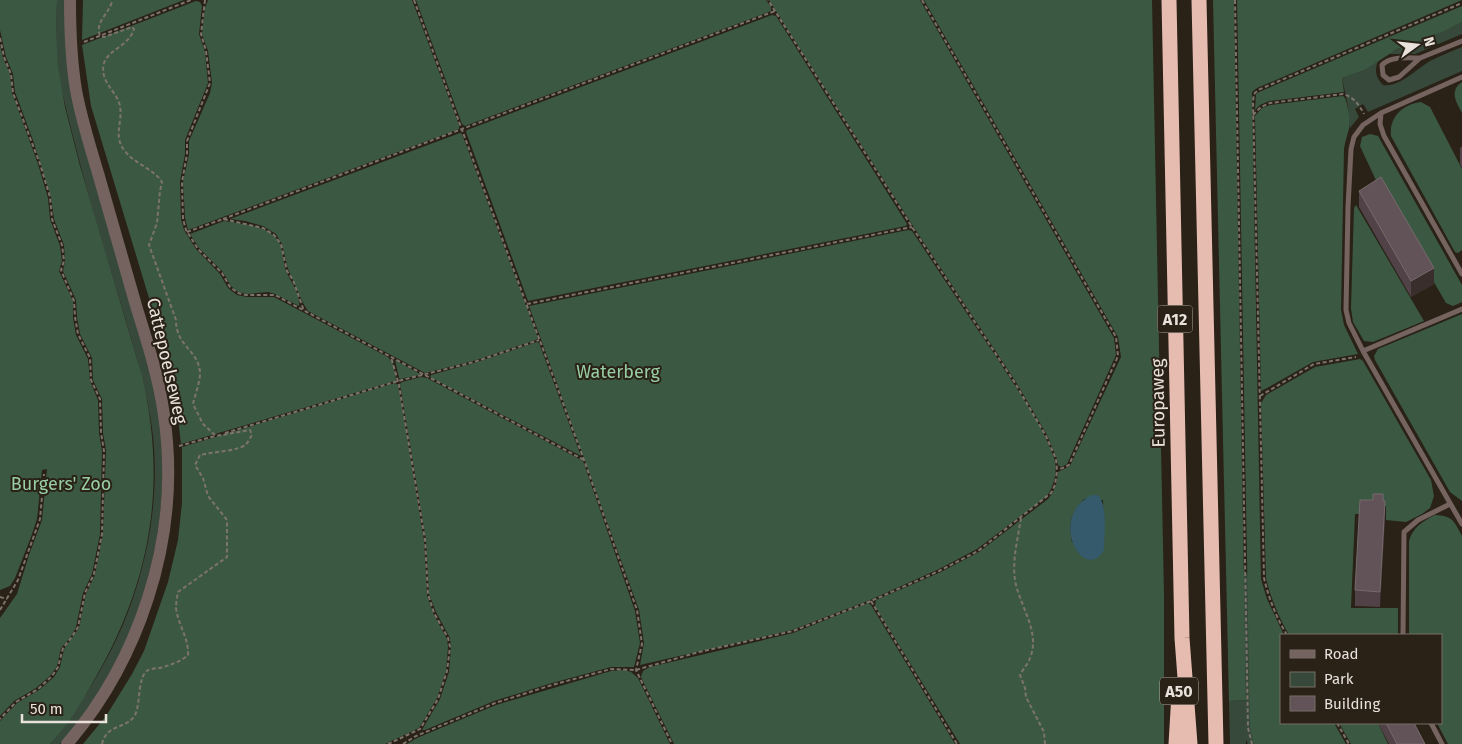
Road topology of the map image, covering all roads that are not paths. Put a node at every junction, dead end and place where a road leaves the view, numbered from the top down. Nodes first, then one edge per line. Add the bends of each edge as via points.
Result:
1 (70, 0) edge
2 (1169, 0) edge
3 (1199, 0) edge
4 (1462, 41) edge
5 (1420, 58) junction
6 (1462, 77) edge
7 (1382, 113) junction
8 (1462, 274) edge
9 (1462, 309) edge
10 (1365, 353) junction
11 (1450, 504) junction
12 (1462, 511) edge
13 (1456, 513) junction
14 (1462, 524) edge
15 (1403, 634) edge
16 (1182, 638) junction
17 (1432, 724) edge
18 (67, 744) edge
19 (1176, 744) edge
20 (1190, 744) edge
21 (1216, 744) edge
22 (1442, 744) edge

1 - 18 street, Cattepoelseweg via 76,90 156,377 164,416 168,488 158,561 135,633 117,671
2 - 16 highway, Europaweg / A12
3 - 21 highway, A12
4 - 5 lane
5 - 5 lane via 1385,62 1382,65 1383,75 1389,80 1399,77
6 - 7 lane
7 - 8 lane via 1380,124 1384,136
7 - 10 lane via 1368,121 1354,137 1351,149 1346,310 1349,323
9 - 10 lane
10 - 11 lane
11 - 13 lane
11 - 15 lane via 1418,520 1404,532
12 - 13 lane
13 - 14 lane
16 - 19 highway, A50
16 - 20 highway, Europaweg / A12
17 - 22 lane

